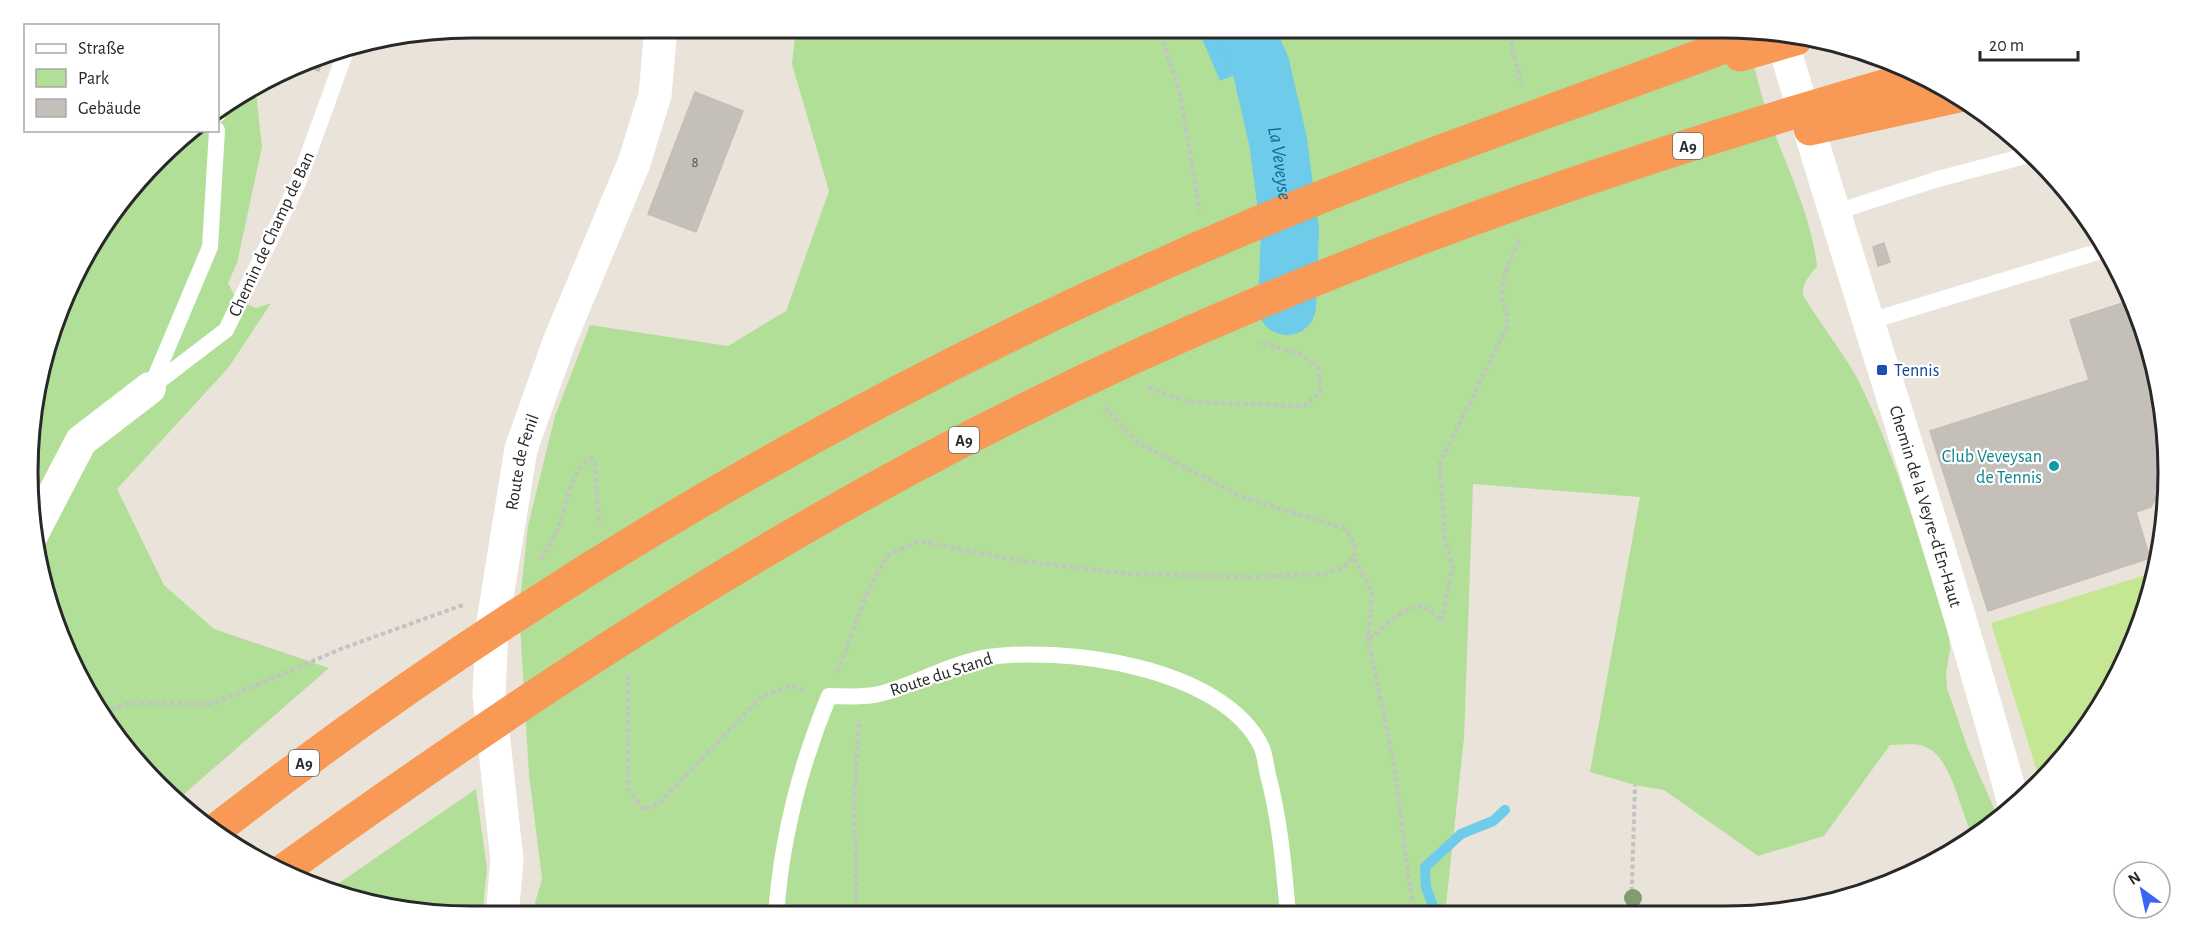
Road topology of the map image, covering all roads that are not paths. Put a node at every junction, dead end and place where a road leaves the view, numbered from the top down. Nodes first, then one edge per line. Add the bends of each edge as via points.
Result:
1 (660, 38) edge
2 (1748, 38) edge
3 (1783, 41) edge
4 (1786, 42) edge
5 (344, 57) edge
6 (1910, 80) edge
7 (1603, 94) junction
8 (1944, 98) edge
9 (1840, 110) junction
10 (217, 132) edge
11 (2022, 157) edge
12 (1833, 213) junction
13 (2098, 252) edge
14 (1867, 322) junction
15 (150, 388) junction
16 (40, 520) edge
17 (2012, 797) edge
18 (221, 826) edge
19 (289, 866) edge
20 (503, 906) edge
21 (776, 906) edge
22 (1287, 906) edge

1 - 20 street, Route de Fenil via 655,95 634,163 559,342 522,449 492,628 489,696 507,860
2 - 7 highway
3 - 12 street, Chemin de la Veyre-d'En-Haut
4 - 7 highway, A9
5 - 15 lane, Chemin de Champ de Ban via 298,183 226,330
6 - 9 highway, A9
7 - 18 highway, A9 via 1325,195 1163,263 988,346 841,423 685,510 542,600 398,697
8 - 9 highway
9 - 19 highway, A9 via 1540,194 1395,246 1237,311 997,423 699,589 544,687
10 - 15 lane via 210,247
11 - 12 lane
12 - 14 street, Chemin de la Veyre-d'En-Haut
13 - 14 lane
14 - 17 street, Chemin de la Veyre-d'En-Haut
15 - 16 street via 81,441
21 - 22 lane, Route du Stand via 778,873 808,746 829,696 879,694 979,659 1018,653 1102,659 1169,676 1242,718 1262,749 1276,805

